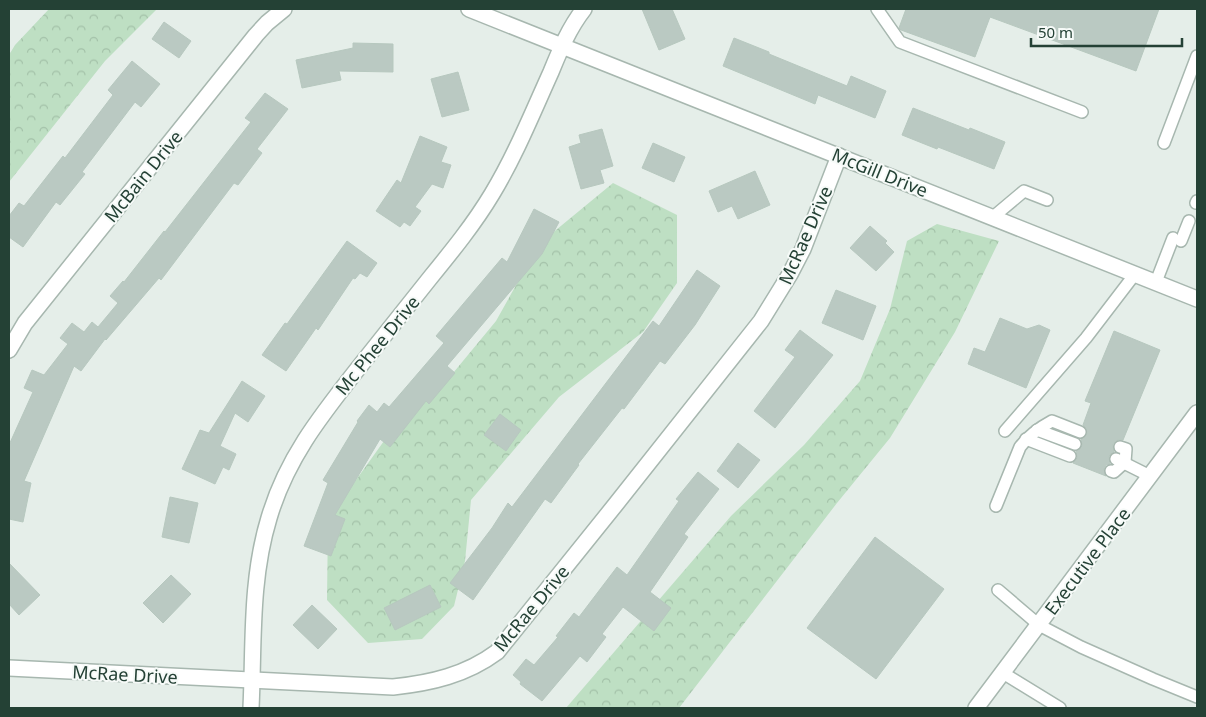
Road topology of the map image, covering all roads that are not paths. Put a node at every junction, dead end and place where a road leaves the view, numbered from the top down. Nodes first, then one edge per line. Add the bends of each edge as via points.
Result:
1 (284, 9) edge
2 (469, 9) edge
3 (584, 9) edge
4 (877, 9) edge
5 (562, 45) junction
6 (1197, 56) edge
7 (1082, 112) dead end
8 (1164, 143) dead end
9 (840, 156) junction
10 (1047, 200) dead end
11 (993, 217) junction
12 (1189, 221) dead end
13 (1135, 274) junction
14 (1156, 282) junction
15 (1197, 299) edge
16 (9, 350) edge
17 (1197, 413) edge
18 (1037, 430) junction
19 (1005, 431) dead end
20 (1080, 432) dead end
21 (1026, 439) junction
22 (1075, 444) dead end
23 (1120, 447) dead end
24 (1070, 456) dead end
25 (1120, 461) junction
26 (1111, 471) dead end
27 (1150, 476) junction
28 (996, 506) dead end
29 (998, 590) dead end
30 (1039, 625) junction
31 (9, 668) edge
32 (1003, 673) junction
33 (252, 680) junction
34 (1197, 696) edge
35 (251, 708) edge
36 (976, 708) edge
37 (1060, 708) edge

1 - 16 street, McBain Drive via 256,35 25,324
2 - 5 street
3 - 5 street, Mc Phee Drive
4 - 7 lane via 900,42
5 - 9 street, McGill Drive
5 - 33 street, Mc Phee Drive via 518,147 492,195 460,241 326,408 302,442 283,479 269,518 260,558 254,600
6 - 8 lane
9 - 11 street, McGill Drive
9 - 33 street, McRae Drive via 803,249 761,321 497,652 474,668 421,684 393,687
10 - 11 lane via 1024,191
11 - 13 street, McGill Drive
12 - 14 lane
13 - 14 street, McGill Drive
13 - 19 lane via 1086,338
14 - 15 street, McGill Drive
17 - 27 street, Executive Place
18 - 20 lane via 1052,421
18 - 21 lane
18 - 22 lane
21 - 24 lane
21 - 28 lane
23 - 25 lane via 1126,449
25 - 26 lane via 1114,472
25 - 27 lane
27 - 30 street, Executive Place
29 - 30 lane
30 - 32 street, Executive Place
30 - 34 lane via 1081,647
31 - 33 street, McRae Drive
32 - 36 street, Executive Place
32 - 37 lane
33 - 35 street, Mc Phee Drive

